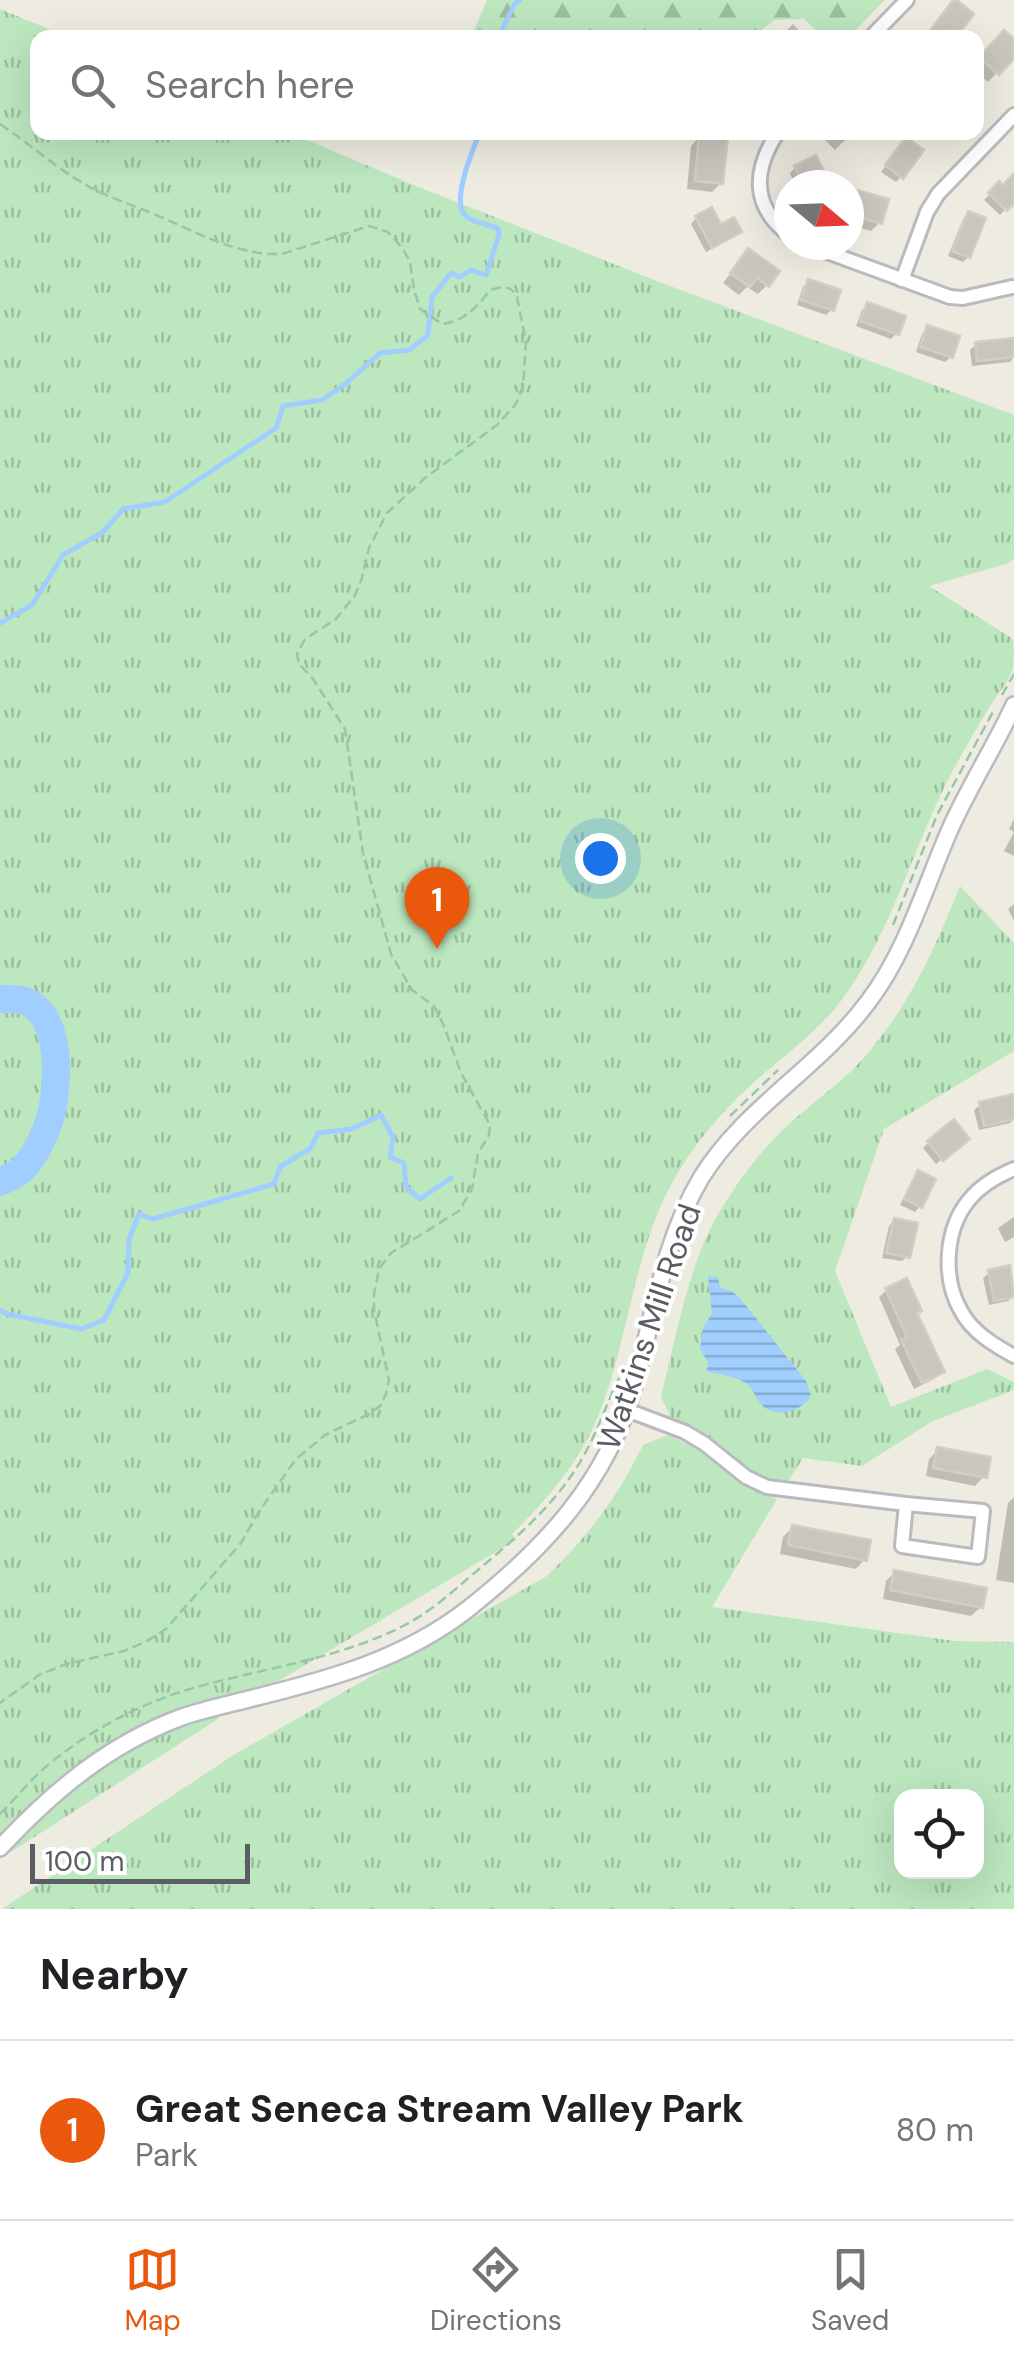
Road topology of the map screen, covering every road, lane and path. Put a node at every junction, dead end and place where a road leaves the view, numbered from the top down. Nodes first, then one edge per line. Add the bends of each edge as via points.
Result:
1 (907, 0) edge
2 (878, 30) edge
3 (1014, 115) edge
4 (0, 124) edge
5 (773, 140) edge
6 (774, 223) edge
7 (848, 260) edge
8 (902, 280) junction
9 (1012, 287) edge
10 (1014, 674) edge
11 (1014, 704) edge
12 (1014, 718) edge
13 (1000, 735) junction
14 (888, 938) dead end
15 (778, 1071) dead end
16 (720, 1127) dead end
17 (1014, 1168) edge
18 (1014, 1356) edge
19 (622, 1373) dead end
20 (627, 1410) junction
21 (906, 1504) junction
22 (0, 1703) edge
23 (0, 1814) edge
24 (0, 1848) edge

1 - 2 street
3 - 8 street via 938,194
4 - 22 path via 116,201 256,252 282,254 380,228 410,262 420,309 442,324 454,322 490,290 507,287 517,296 526,342 516,404 388,513 355,595 336,619 305,639 297,658 345,729 363,853 391,954 412,990 434,1006 490,1126 472,1189 459,1211 392,1252 380,1269 374,1310 389,1380 380,1406 296,1459 241,1543 166,1629 124,1651 39,1676
5 - 6 street via 761,167 760,198
7 - 8 street
8 - 9 street via 963,298
10 - 14 path via 960,768
11 - 13 street, Watkins Mill Road
12 - 13 street, Watkins Mill Road
13 - 20 street, Watkins Mill Road via 871,998 828,1049 740,1127 694,1192 665,1263
15 - 16 path
17 - 18 street via 968,1201 953,1231 948,1264 960,1310 993,1345
19 - 23 path via 578,1467 550,1503 439,1603 361,1643 143,1706 68,1750
20 - 21 street via 685,1432 767,1487
20 - 24 street, Watkins Mill Road via 598,1474 561,1523 436,1632 362,1668 186,1715 125,1742 46,1800
21 - 21 street via 902,1546 978,1557 983,1512

